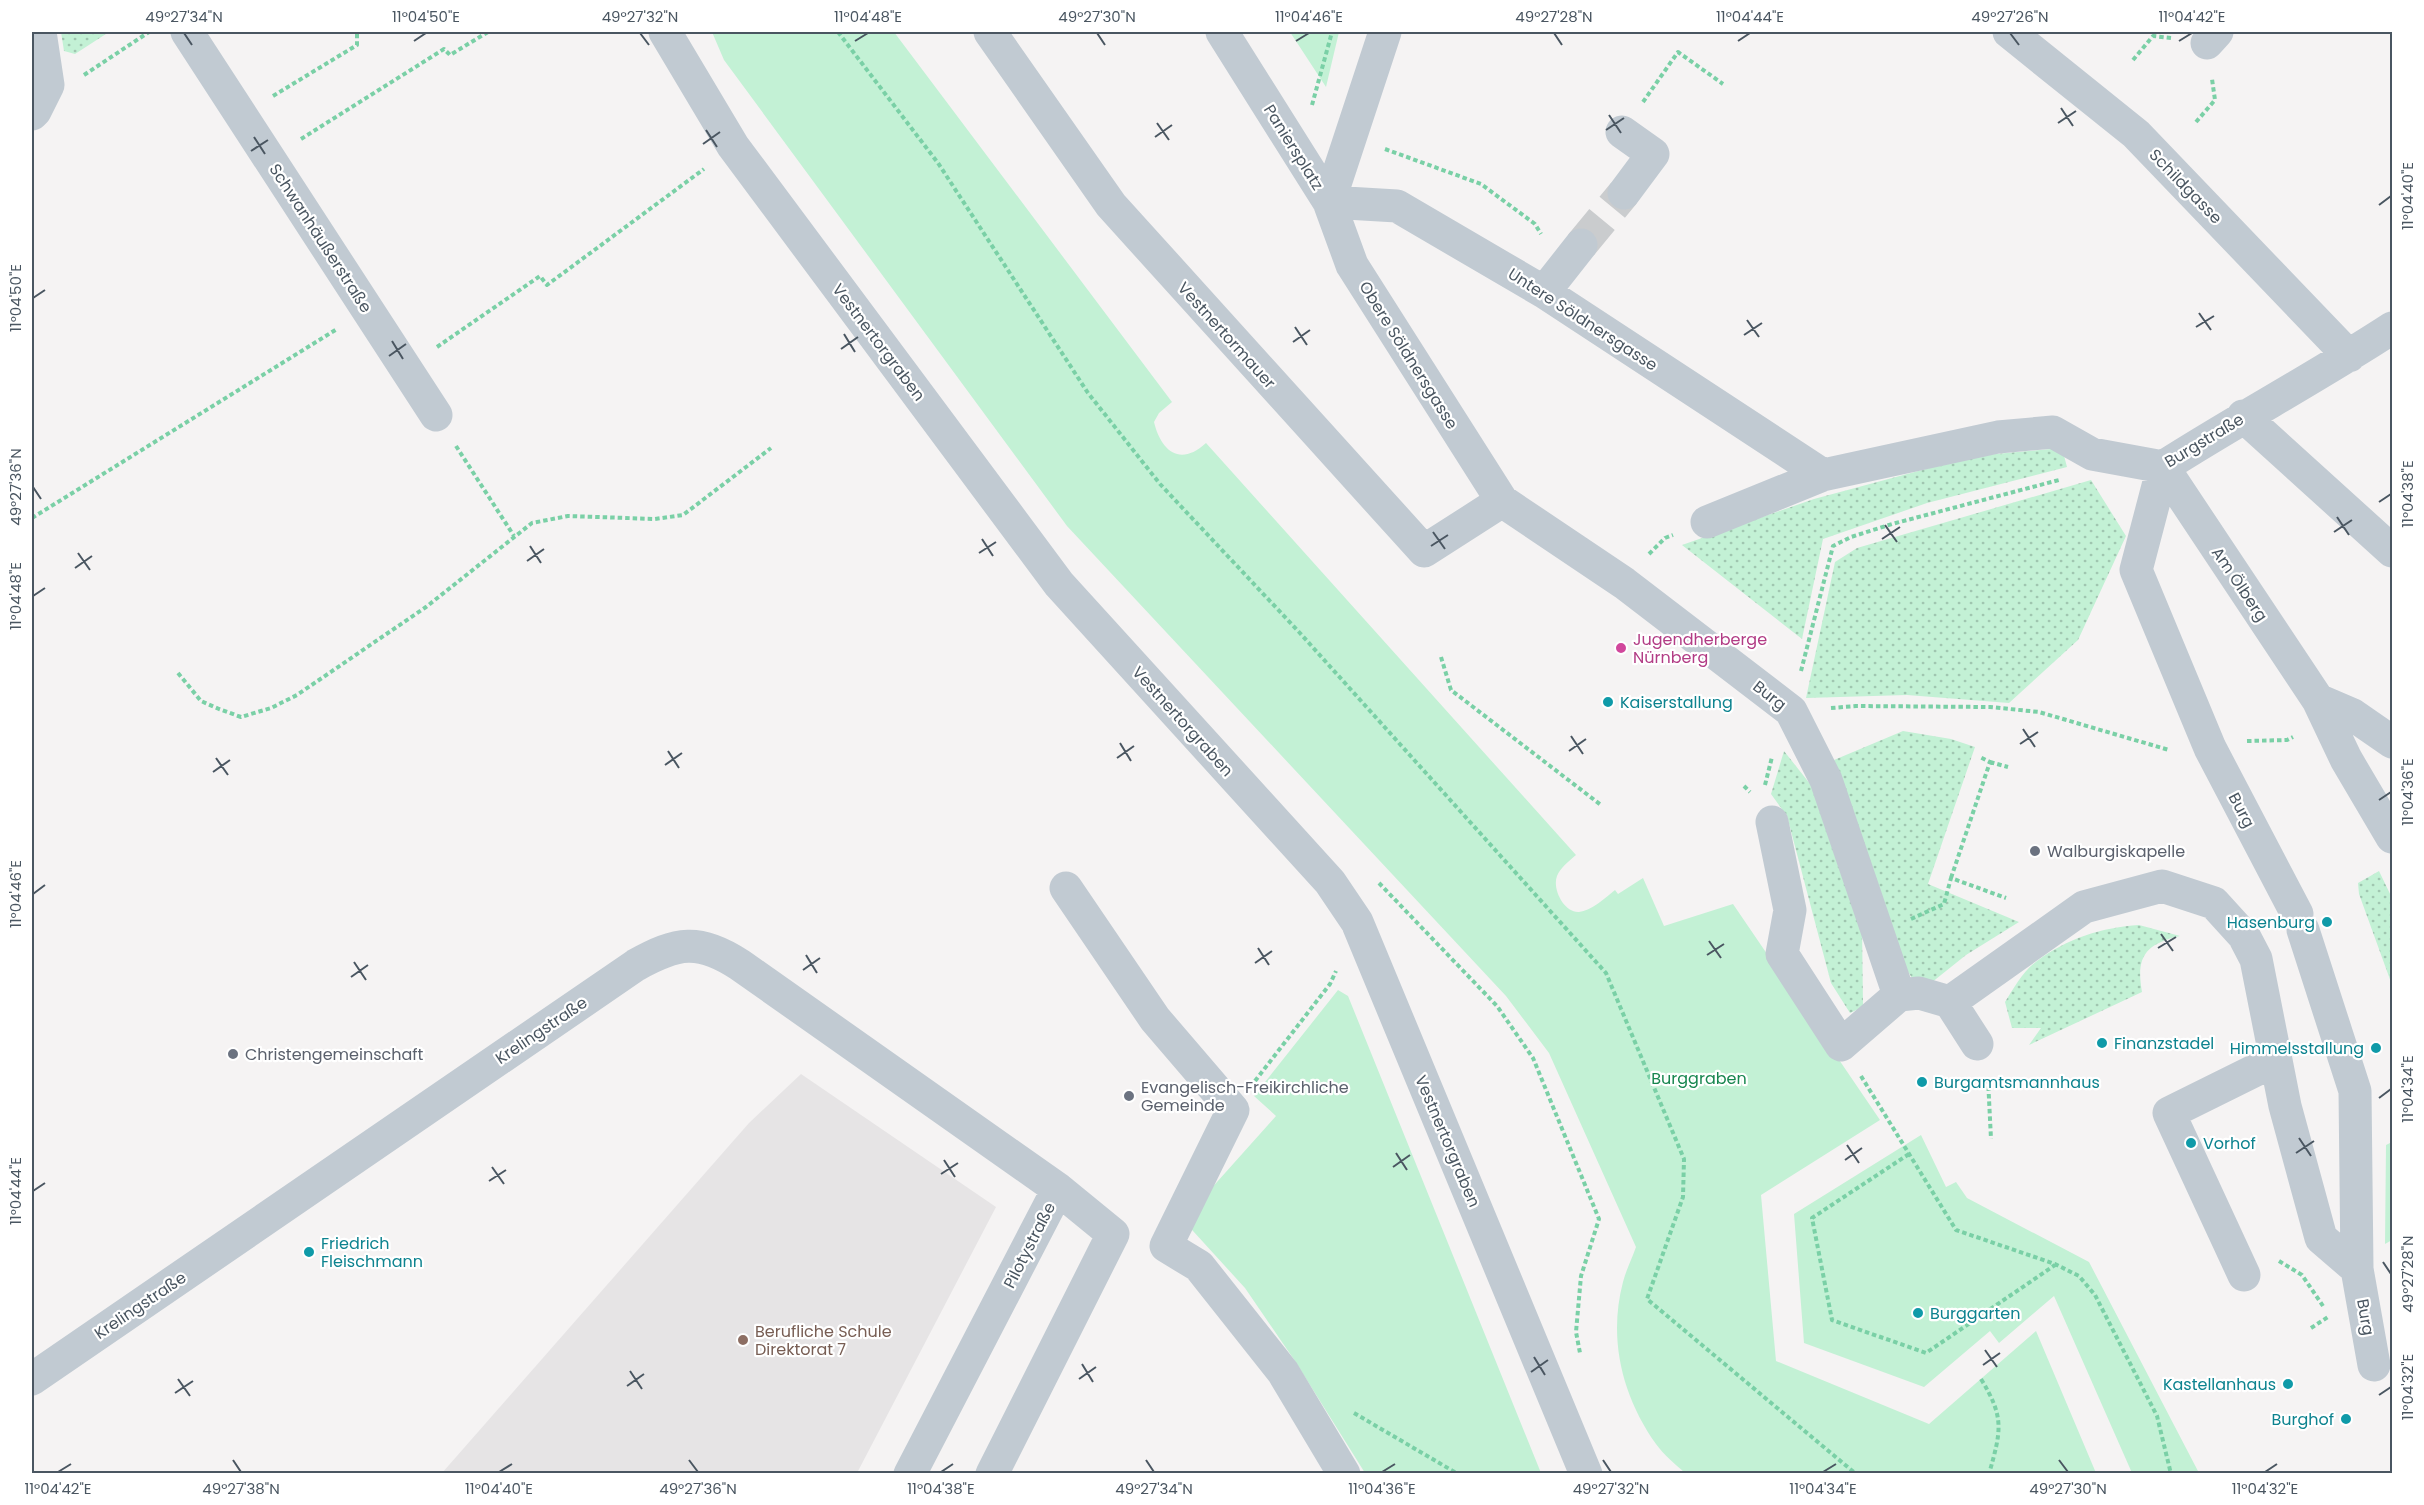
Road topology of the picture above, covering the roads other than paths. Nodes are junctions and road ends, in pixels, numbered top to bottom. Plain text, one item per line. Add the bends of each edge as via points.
1 (40, 32) edge
2 (187, 32) edge
3 (665, 32) edge
4 (990, 32) edge
5 (1222, 32) edge
6 (1385, 32) edge
7 (2009, 32) edge
8 (32, 114) edge
9 (1622, 132) road end
10 (1624, 193) tunnel mouth
11 (1329, 202) junction
12 (1581, 244) tunnel mouth
13 (1544, 292) junction
14 (2392, 328) edge
15 (2349, 356) junction
16 (436, 415) road end
17 (2243, 417) junction
18 (2163, 467) junction
19 (1823, 475) junction
20 (1502, 501) junction
21 (1707, 522) road end
22 (2392, 551) edge
23 (2318, 700) junction
24 (2392, 742) edge
25 (1772, 822) dead end
26 (2392, 837) edge
27 (1066, 888) dead end
28 (1899, 995) junction
29 (1950, 1002) junction
30 (1982, 1058) road end
31 (2276, 1060) junction
32 (1058, 1189) junction
33 (2357, 1269) junction
34 (2244, 1275) dead end
35 (2374, 1365) dead end
36 (32, 1379) edge
37 (910, 1473) edge
38 (992, 1473) edge
39 (1344, 1473) edge
40 (1586, 1473) edge

1 - 8 street via 48,85
2 - 16 street, Schwanhäußerstraße
3 - 40 street, Vestnertorgraben via 733,146 1059,584 1330,882 1357,922
4 - 20 street, Vestnertormauer via 1111,205 1424,551
5 - 11 street, Paniersplatz
6 - 11 street, Paniersplatz
7 - 15 street, Schildgasse via 2136,134
9 - 10 street via 1653,154
11 - 13 street, Untere Söldnersgasse via 1397,206
11 - 20 street, Obere Söldnersgasse via 1352,265
12 - 13 street
13 - 19 street, Untere Söldnersgasse
14 - 15 street, Burgstraße
15 - 17 street, Burgstraße
17 - 18 street, Burgstraße
17 - 22 street
18 - 19 street, Burgstraße via 2092,454 2054,432 1998,437
18 - 23 street, Am Ölberg
18 - 33 street, Burg via 2136,570 2210,748 2300,922 2355,1091
19 - 21 street, Burgstraße
20 - 28 street, Burg via 1624,583 1791,711 1826,780
23 - 24 street via 2353,716
23 - 26 street, Am Ölberg via 2346,759
25 - 28 street via 1790,910 1782,954 1841,1045
27 - 39 street via 1155,1019 1233,1110 1166,1246 1199,1266 1283,1372
28 - 29 street via 1919,993
29 - 30 street
29 - 31 street via 2084,907 2162,886 2214,903 2244,936 2256,959
31 - 33 street via 2321,1238
31 - 34 street via 2169,1113
32 - 36 street, Krelingstraße via 723,954 692,945 663,950
32 - 37 street, Pilotystraße
32 - 38 street, Pilotystraße via 1113,1234
33 - 35 street, Burg

